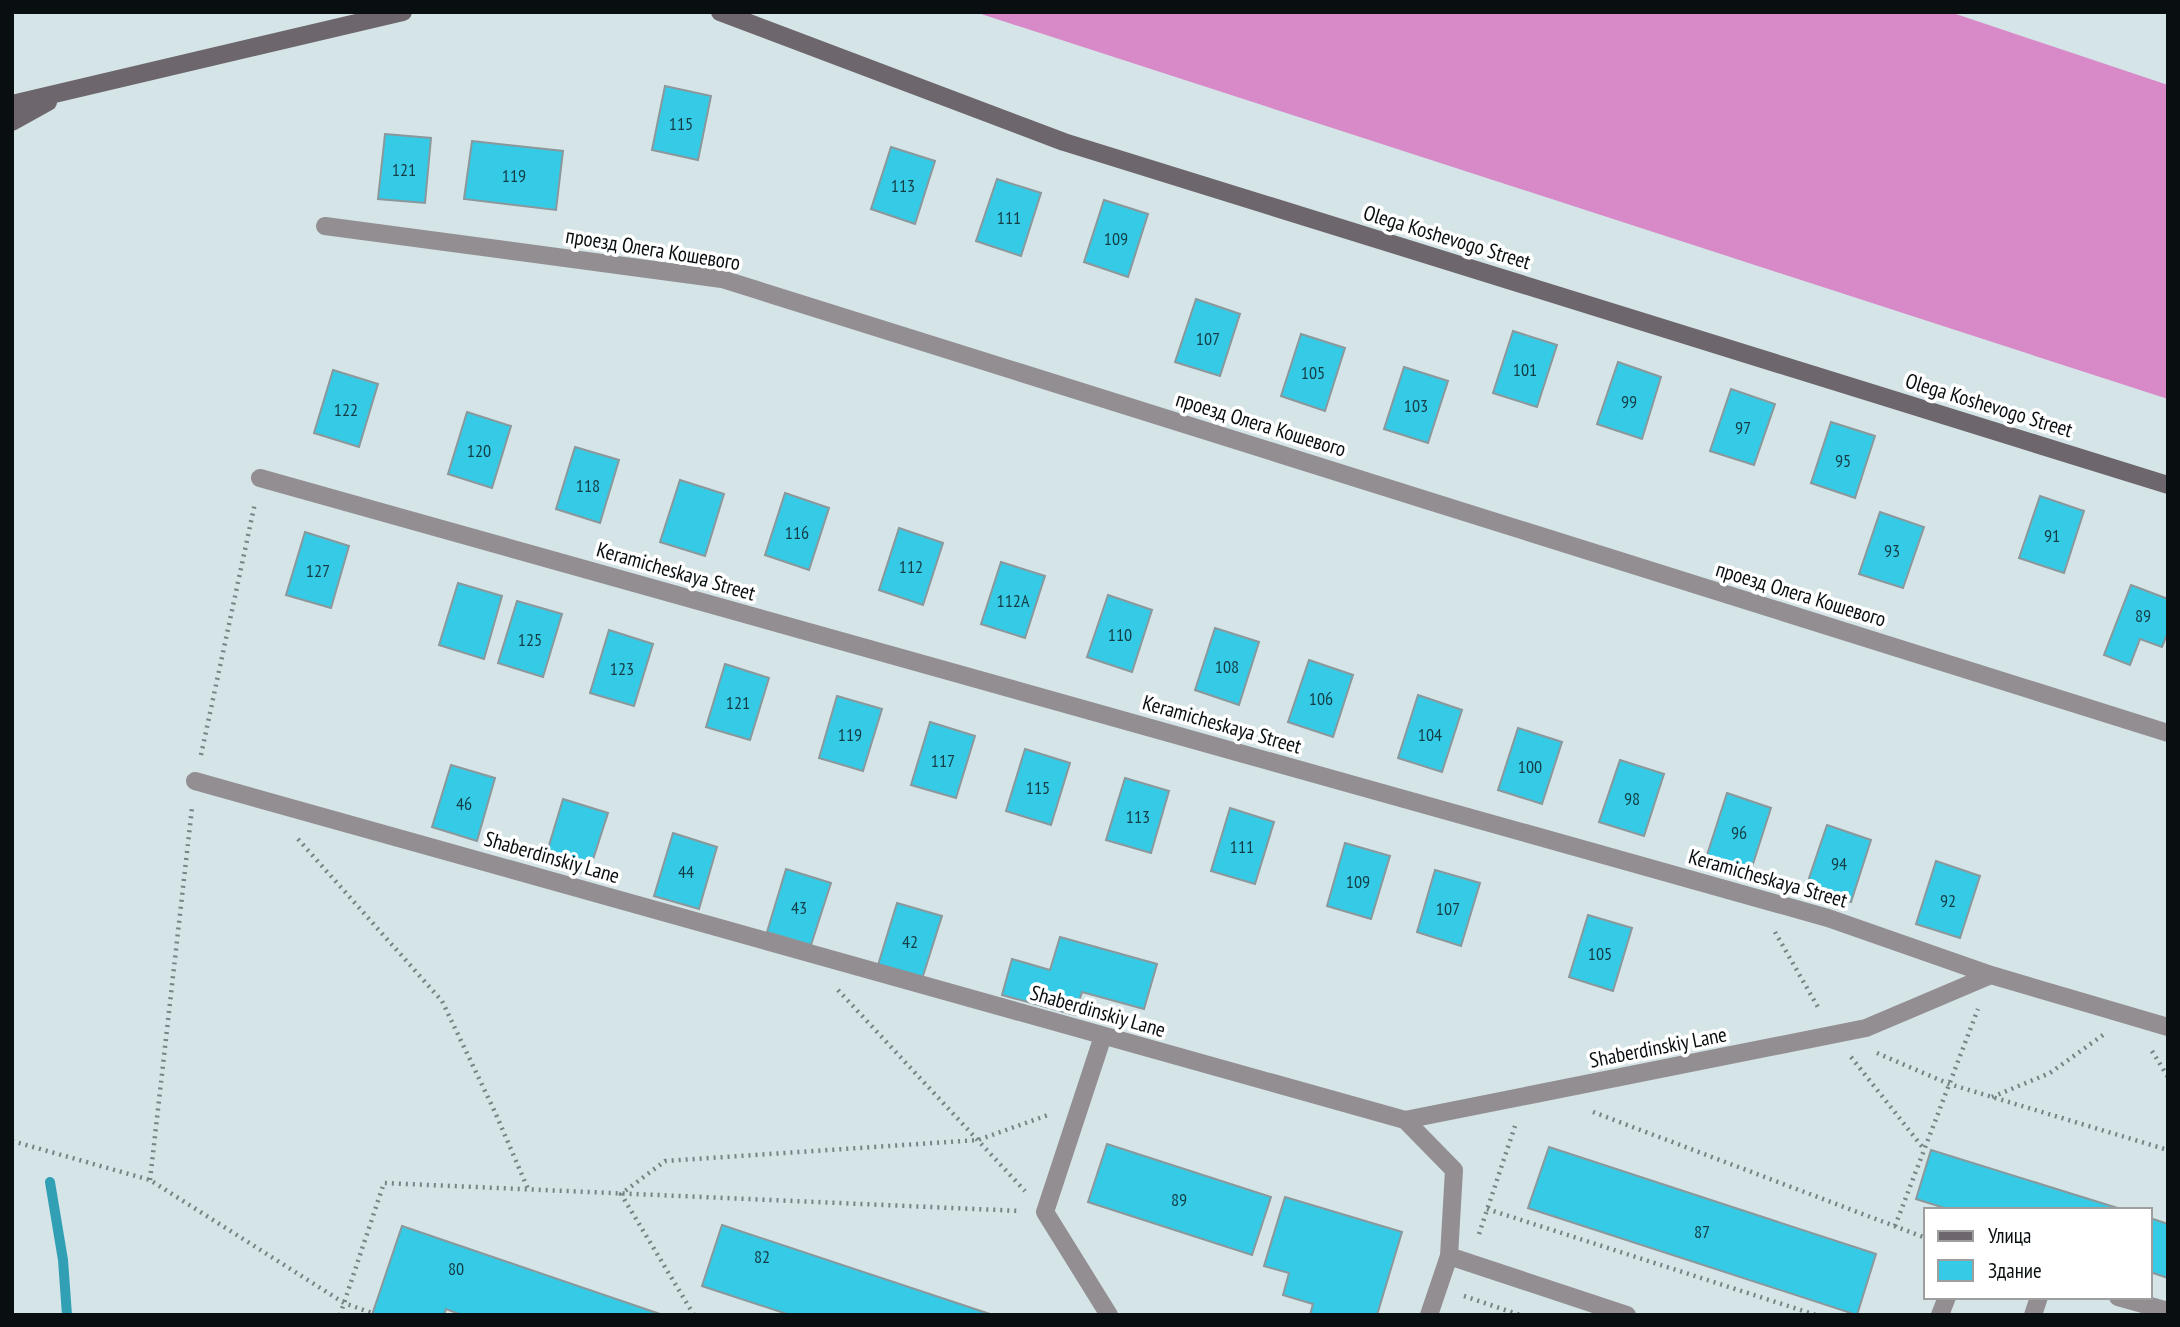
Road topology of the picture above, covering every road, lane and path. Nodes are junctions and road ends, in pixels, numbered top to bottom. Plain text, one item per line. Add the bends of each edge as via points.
1 (403, 12) edge
2 (720, 12) edge
3 (70, 91) junction
4 (12, 104) edge
5 (12, 121) edge
6 (325, 226) dead end
7 (260, 478) joint
8 (2168, 485) edge
9 (2168, 733) edge
10 (195, 780) junction
11 (262, 799) junction
12 (803, 951) junction
13 (1991, 975) junction
14 (2130, 1016) junction
15 (2168, 1027) edge
16 (1834, 1035) junction
17 (1103, 1036) junction
18 (1950, 1084) junction
19 (1534, 1094) junction
20 (1992, 1097) junction
21 (1081, 1103) junction
22 (1405, 1120) junction
23 (978, 1140) junction
24 (12, 1141) edge
25 (2168, 1150) edge
26 (149, 1180) junction
27 (528, 1189) junction
28 (621, 1194) junction
29 (1487, 1209) junction
30 (1045, 1212) junction
31 (1895, 1226) junction
32 (1924, 1237) edge
33 (1449, 1256) junction
34 (1470, 1263) junction
35 (2125, 1299) edge
36 (344, 1303) junction
37 (2168, 1311) edge
38 (372, 1313) dead end
39 (340, 1315) edge
40 (694, 1315) edge
41 (1109, 1315) edge
42 (1429, 1315) edge
43 (1520, 1315) edge
44 (1627, 1315) edge
45 (1815, 1315) edge

1 - 3 main road
2 - 8 main road, Olega Koshevogo Street via 1064,142
3 - 4 main road
3 - 5 main road
6 - 9 street, проезд Олега Кошевого via 722,279
7 - 10 path
7 - 13 street, Keramicheskaya Street via 1816,915
10 - 11 street, Shaberdinskiy Lane
10 - 26 path
11 - 12 street, Shaberdinskiy Lane
11 - 27 path via 442,1001
12 - 17 street, Shaberdinskiy Lane
12 - 23 path
13 - 14 street, Keramicheskaya Street
13 - 16 street, Shaberdinskiy Lane via 1866,1028
13 - 18 path
14 - 15 street, Keramicheskaya Street
14 - 20 path via 2049,1073
16 - 18 path
16 - 19 street, Shaberdinskiy Lane
17 - 21 street
17 - 22 street, Shaberdinskiy Lane
18 - 20 path
18 - 31 path
19 - 22 street, Shaberdinskiy Lane
19 - 29 path
19 - 31 path
20 - 25 path
21 - 23 path
21 - 30 street
22 - 33 street via 1454,1170
23 - 28 path via 665,1161
23 - 30 path
24 - 26 path
26 - 36 path
27 - 28 path
27 - 36 path via 384,1183
28 - 30 path
28 - 40 path
29 - 34 path
29 - 45 path
30 - 41 street
31 - 32 path
33 - 34 street
33 - 42 street
34 - 43 path via 1460,1295
34 - 44 street
35 - 37 street
36 - 38 path
36 - 39 path

